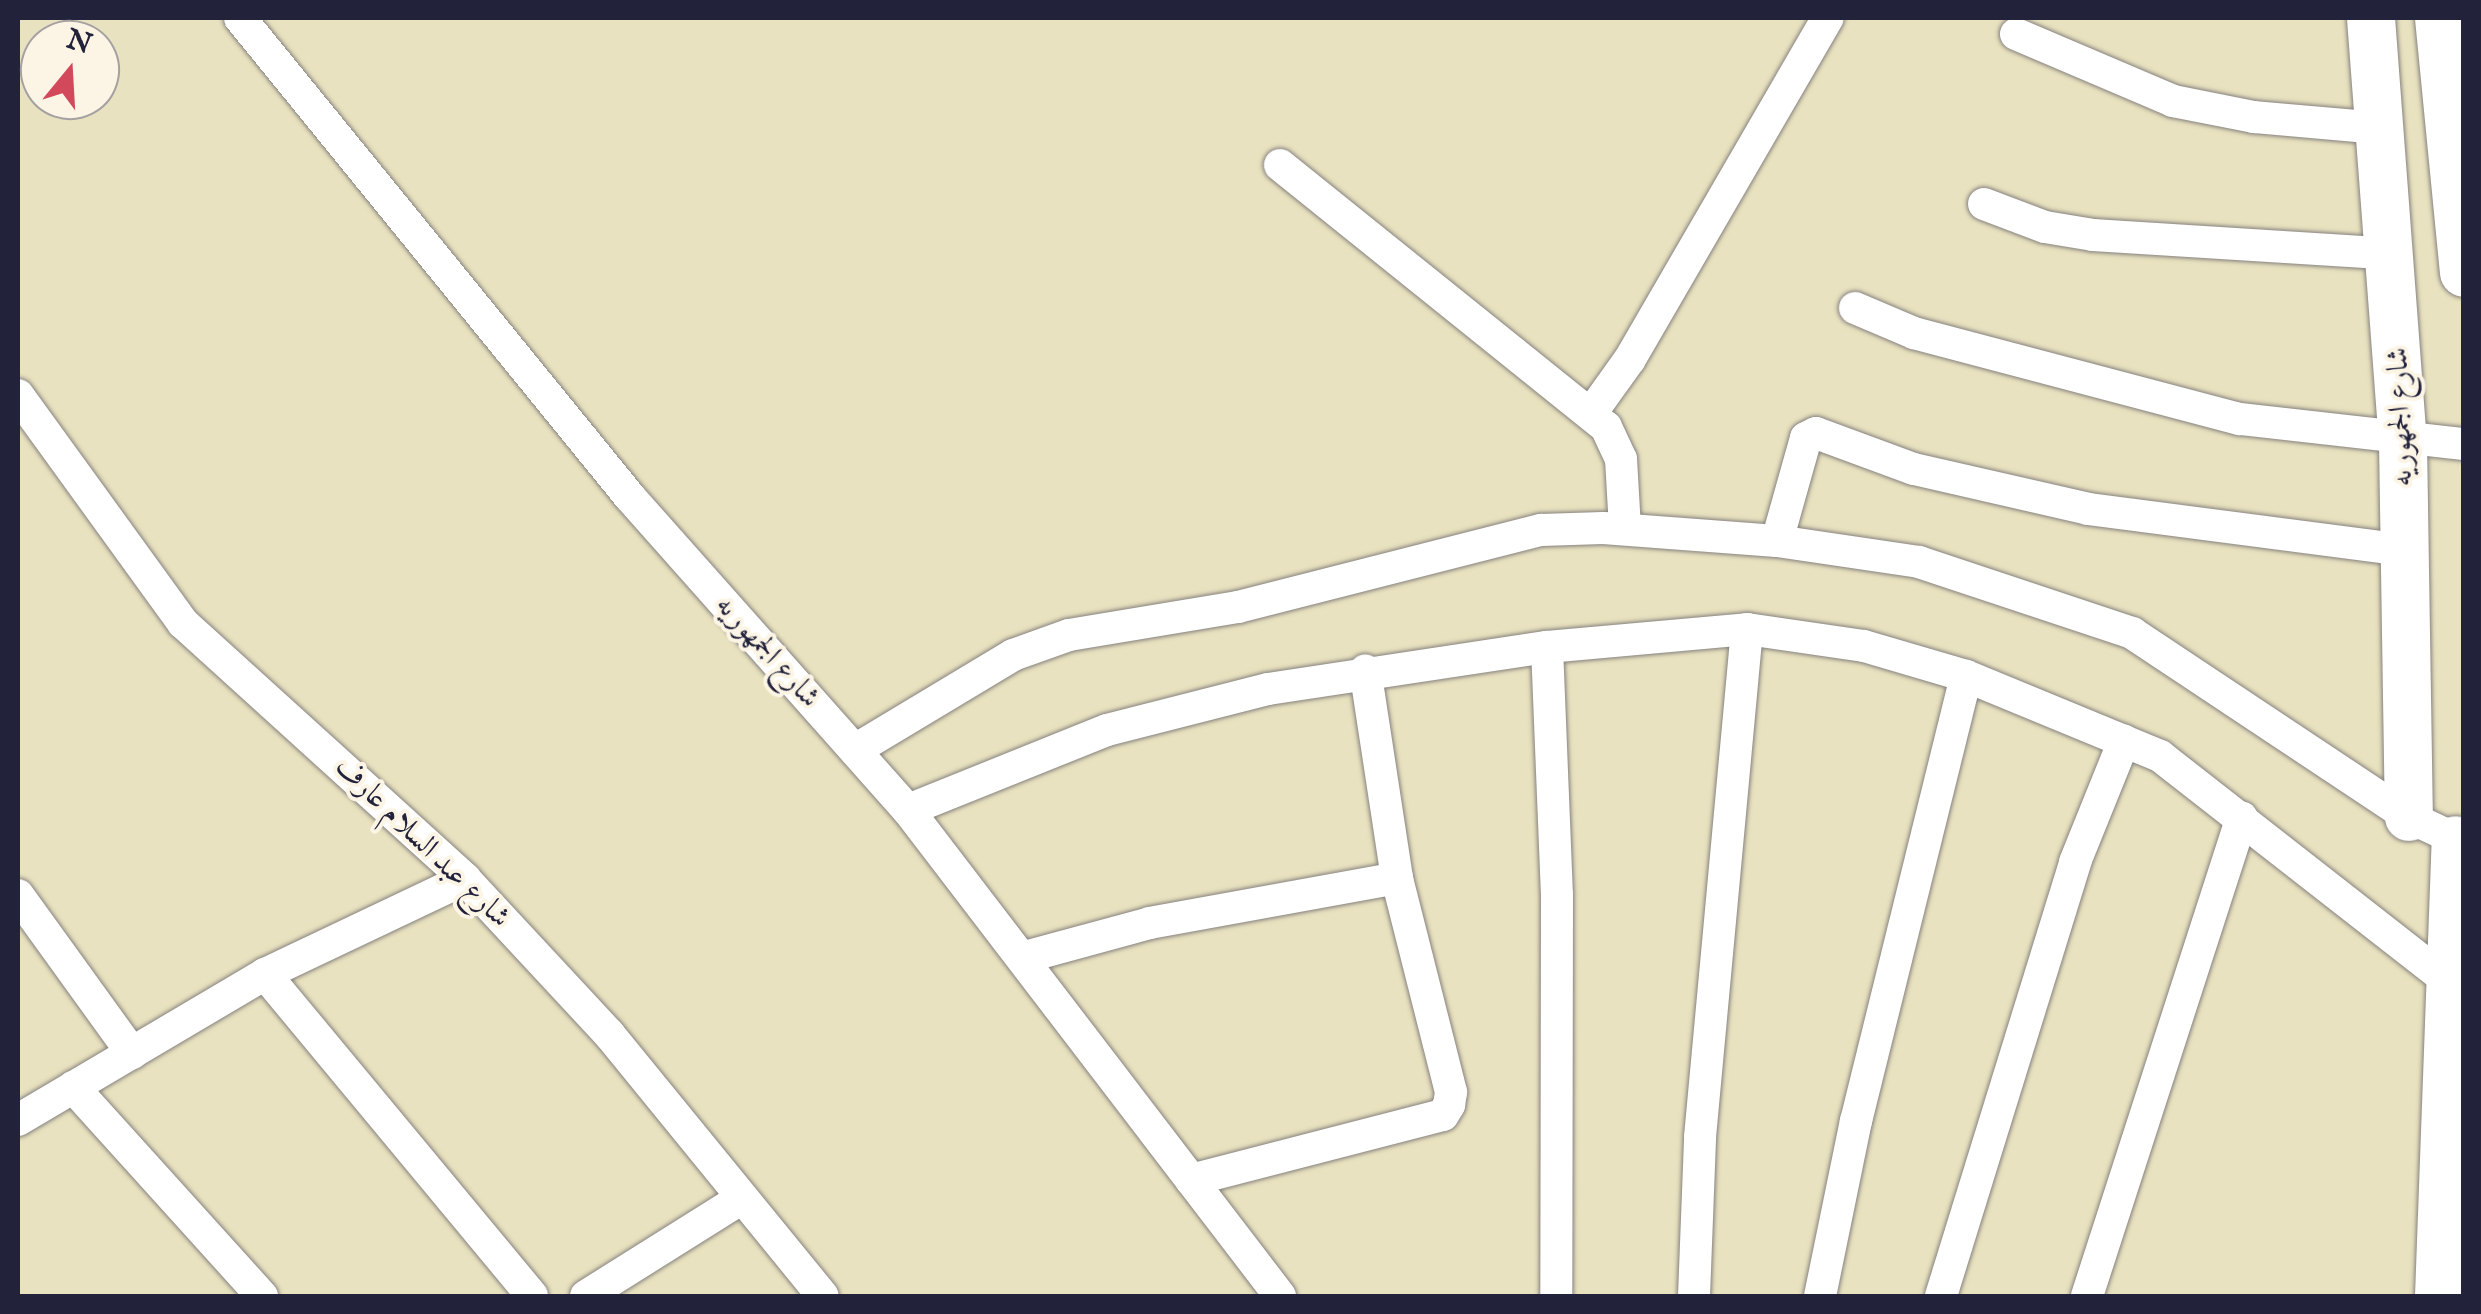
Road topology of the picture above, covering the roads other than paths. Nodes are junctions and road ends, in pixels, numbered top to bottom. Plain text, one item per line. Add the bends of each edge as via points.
1 (240, 18) edge
2 (1828, 18) edge
3 (2371, 18) edge
4 (2439, 18) edge
5 (2016, 34) dead end
6 (2381, 128) junction
7 (2457, 134) edge
8 (1280, 165) dead end
9 (1984, 204) dead end
10 (2462, 251) edge
11 (2394, 254) junction
12 (1855, 308) dead end
13 (18, 396) edge
14 (1592, 412) junction
15 (2404, 442) junction
16 (2464, 444) edge
17 (1625, 529) junction
18 (1777, 540) junction
19 (2404, 550) junction
20 (1747, 629) junction
21 (1546, 647) junction
22 (1365, 670) junction
23 (1966, 676) junction
24 (2124, 741) junction
25 (855, 750) junction
26 (908, 810) junction
27 (2242, 817) junction
28 (2409, 817) junction
29 (2460, 842) edge
30 (465, 878) junction
31 (1397, 878) junction
32 (18, 895) edge
33 (1025, 957) junction
34 (265, 974) junction
35 (2454, 986) junction
36 (132, 1053) junction
37 (73, 1087) junction
38 (18, 1120) edge
39 (1192, 1180) junction
40 (739, 1200) junction
41 (262, 1296) edge
42 (532, 1296) edge
43 (586, 1296) edge
44 (824, 1296) edge
45 (1280, 1296) edge
46 (1556, 1296) edge
47 (1694, 1296) edge
48 (1820, 1296) edge
49 (1942, 1296) edge
50 (2087, 1296) edge
51 (2439, 1296) edge

1 - 25 street, شارع الجمهوريه via 553,407
2 - 14 street via 1630,359
3 - 6 street, شارع الجمهوريه
4 - 7 street
5 - 6 street via 2173,101 2254,117
6 - 11 street, شارع الجمهوريه
7 - 10 street
8 - 14 street
9 - 11 street via 2045,227 2093,235
11 - 15 street, شارع الجمهوريه
12 - 15 street via 1914,334 2240,420
13 - 30 street, شارع عبد السلام عارف via 183,623
14 - 17 street via 1622,459
15 - 16 street
15 - 19 street, شارع الجمهوريه
17 - 18 street
17 - 25 street via 1541,530 1238,607 1070,635 1013,655
18 - 19 street via 1806,438 1816,433 1914,469 2088,510
18 - 28 street via 1919,562 2132,633
19 - 28 street, شارع الجمهوريه
20 - 21 street
20 - 23 street via 1864,646
20 - 47 street via 1700,1138
21 - 22 street
21 - 46 street via 1558,894
22 - 26 street via 1108,730
22 - 31 street
23 - 24 street
23 - 48 street via 1856,1121
24 - 27 street via 2160,756
24 - 49 street via 2075,862
25 - 26 street, شارع الجمهوريه
26 - 33 street, شارع الجمهوريه
27 - 35 street
27 - 50 street
28 - 29 street
29 - 35 street
30 - 34 street
30 - 40 street, شارع عبد السلام عارف via 609,1034
31 - 33 street via 1150,923
31 - 39 street via 1451,1092 1443,1115
32 - 36 street
33 - 39 street, شارع الجمهوريه
34 - 36 street
34 - 42 street
35 - 51 street
36 - 37 street
37 - 38 street
37 - 41 street
39 - 45 street, شارع الجمهوريه
40 - 43 street
40 - 44 street, شارع عبد السلام عارف

